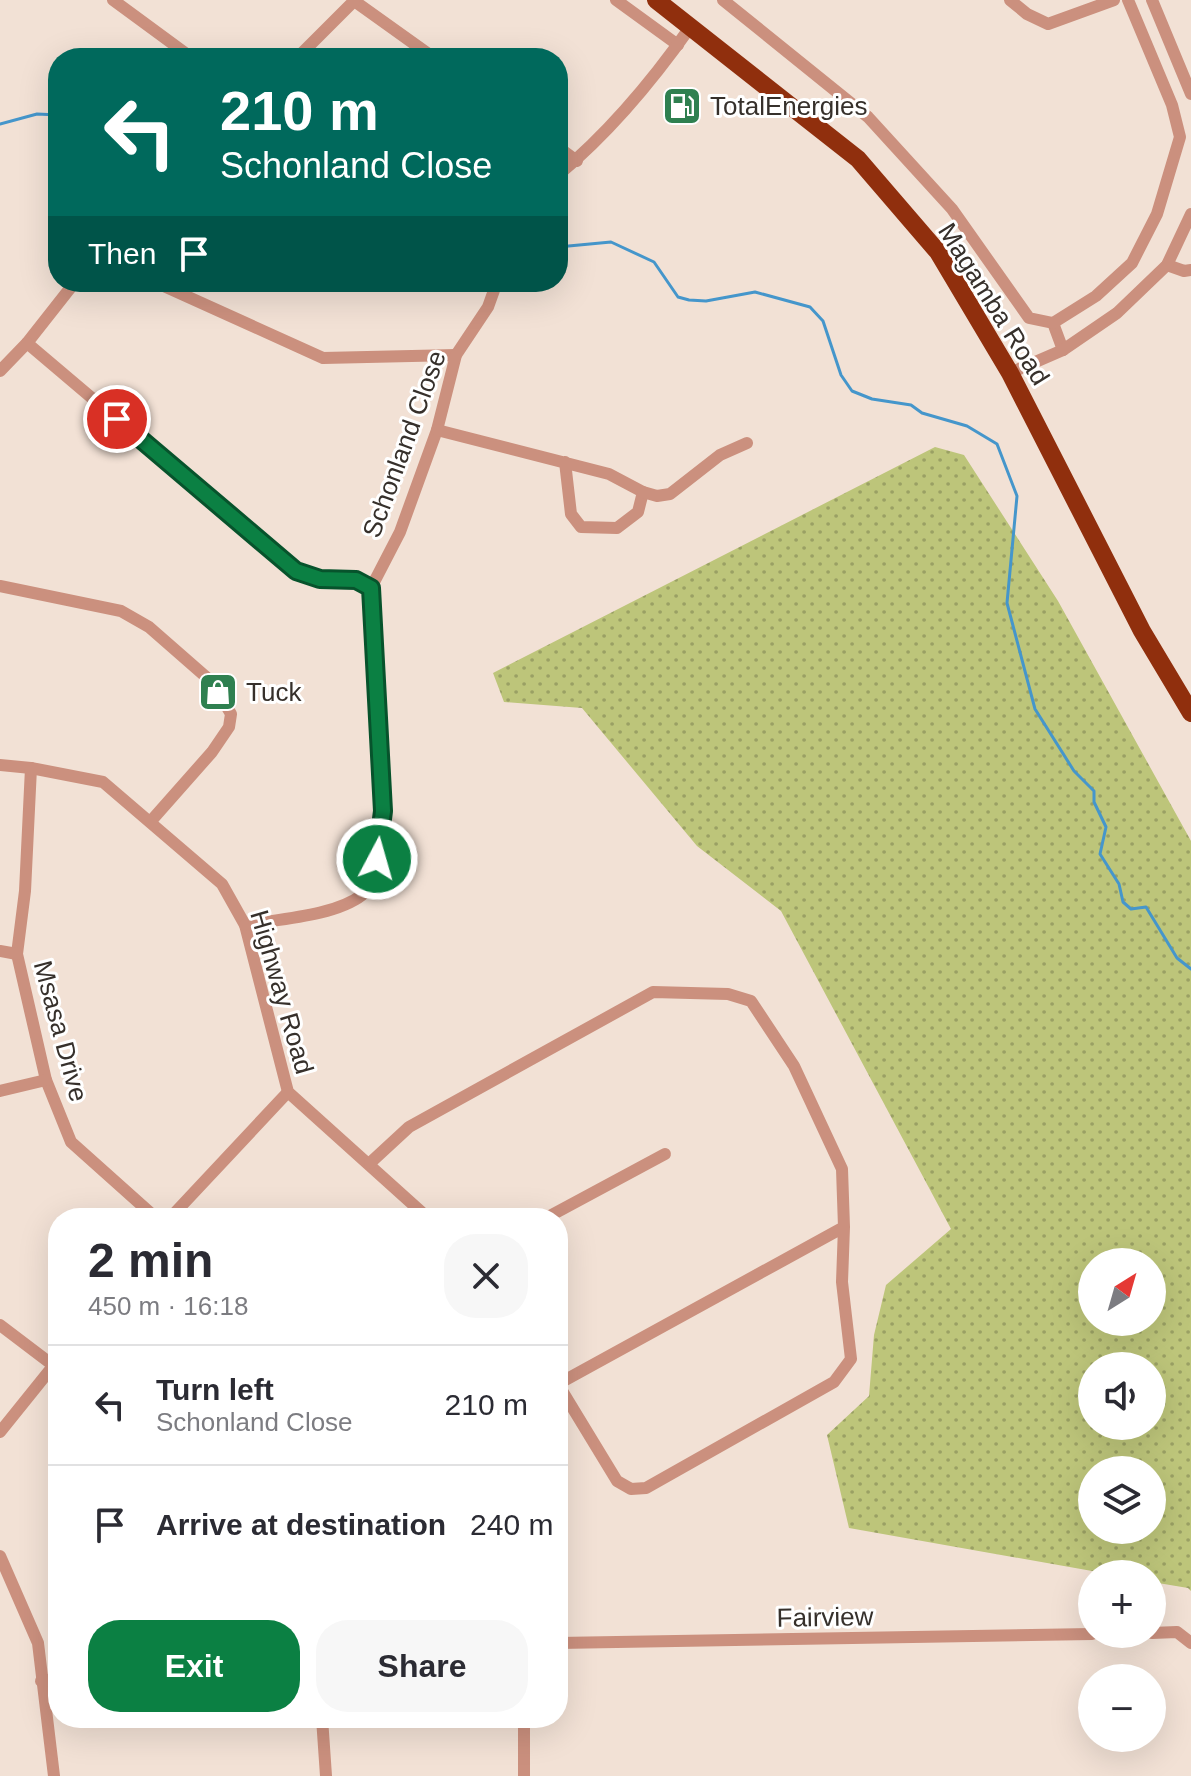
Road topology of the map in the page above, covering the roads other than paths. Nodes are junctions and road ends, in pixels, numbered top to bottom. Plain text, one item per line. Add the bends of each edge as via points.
1 (113, 0) edge
2 (354, 0) edge
3 (616, 0) edge
4 (656, 0) edge
5 (723, 0) edge
6 (1010, 0) edge
7 (1114, 0) edge
8 (1128, 0) edge
9 (1152, 0) edge
10 (691, 26) junction
11 (678, 45) junction
12 (178, 48) edge
13 (307, 48) edge
14 (420, 48) edge
15 (1191, 94) edge
16 (568, 154) edge
17 (577, 161) junction
18 (568, 168) edge
19 (1191, 214) edge
20 (1167, 265) junction
21 (1191, 270) edge
22 (67, 292) edge
23 (177, 292) edge
24 (493, 292) edge
25 (1053, 323) junction
26 (27, 343) junction
27 (1063, 350) junction
28 (456, 355) junction
29 (0, 371) edge
30 (1010, 373) junction
31 (437, 430) junction
32 (747, 443) dead end
33 (565, 462) junction
34 (643, 492) junction
35 (0, 586) edge
36 (371, 588) junction
37 (1191, 713) edge
38 (0, 765) edge
39 (31, 768) junction
40 (151, 821) junction
41 (245, 925) junction
42 (0, 951) edge
43 (17, 954) junction
44 (46, 1080) junction
45 (0, 1091) edge
46 (288, 1092) junction
47 (665, 1154) dead end
48 (370, 1163) junction
49 (145, 1208) edge
50 (179, 1208) edge
51 (417, 1208) edge
52 (565, 1208) edge
53 (844, 1227) junction
54 (0, 1325) edge
55 (48, 1358) edge
56 (48, 1375) edge
57 (568, 1379) edge
58 (568, 1400) edge
59 (0, 1432) edge
60 (0, 1556) edge
61 (1166, 1632) edge
62 (1078, 1634) edge
63 (568, 1643) edge
64 (1191, 1643) edge
65 (48, 1680) edge
66 (41, 1681) junction
67 (323, 1728) edge
68 (524, 1728) edge
69 (54, 1776) edge
70 (326, 1776) edge
71 (524, 1776) edge

1 - 12 street
2 - 13 street
2 - 14 street
3 - 11 street
4 - 10 highway, Magamba Road
5 - 25 street via 868,117 952,209 1029,318
6 - 7 street via 1048,24
8 - 25 street via 1180,137 1157,214 1132,263 1096,296
9 - 15 street
10 - 11 street
10 - 30 highway, Magamba Road via 858,159 938,252
11 - 17 street
16 - 17 street
17 - 18 street
19 - 20 street
20 - 21 street
20 - 27 street via 1117,313
22 - 26 street
23 - 28 street via 323,358
24 - 28 street, Schonland Close
25 - 27 street
26 - 29 street
26 - 36 street via 296,571 320,579 356,580
27 - 30 street
28 - 31 street, Schonland Close
30 - 37 highway, Magamba Road via 1142,631
31 - 33 street
31 - 36 street, Schonland Close via 400,532
32 - 34 street via 720,455 670,494
33 - 34 street via 609,474
33 - 34 street via 571,514 581,527 617,528 638,512
35 - 40 street via 121,611 149,627 213,683 231,714 229,727
36 - 41 street via 383,811 376,870 366,892 346,906
38 - 39 street, Highway Road
39 - 40 street, Highway Road via 103,782
39 - 43 street, Msasa Drive
40 - 41 street, Highway Road via 222,884
41 - 46 street, Highway Road
42 - 43 street
43 - 44 street, Msasa Drive
44 - 45 street
44 - 49 street, Msasa Drive via 71,1142
46 - 48 street, Highway Road
46 - 50 street
47 - 52 street
48 - 51 street, Highway Road
48 - 53 street via 409,1127 653,992 728,994 751,1001 794,1066 842,1169
53 - 57 street
53 - 58 street via 842,1282 851,1359 834,1382 646,1488 631,1489 617,1481
54 - 55 street
56 - 59 street
60 - 66 street via 38,1643
61 - 64 street via 1177,1632
62 - 63 street, Fairview
65 - 66 street
66 - 69 street
67 - 70 street
68 - 71 street

